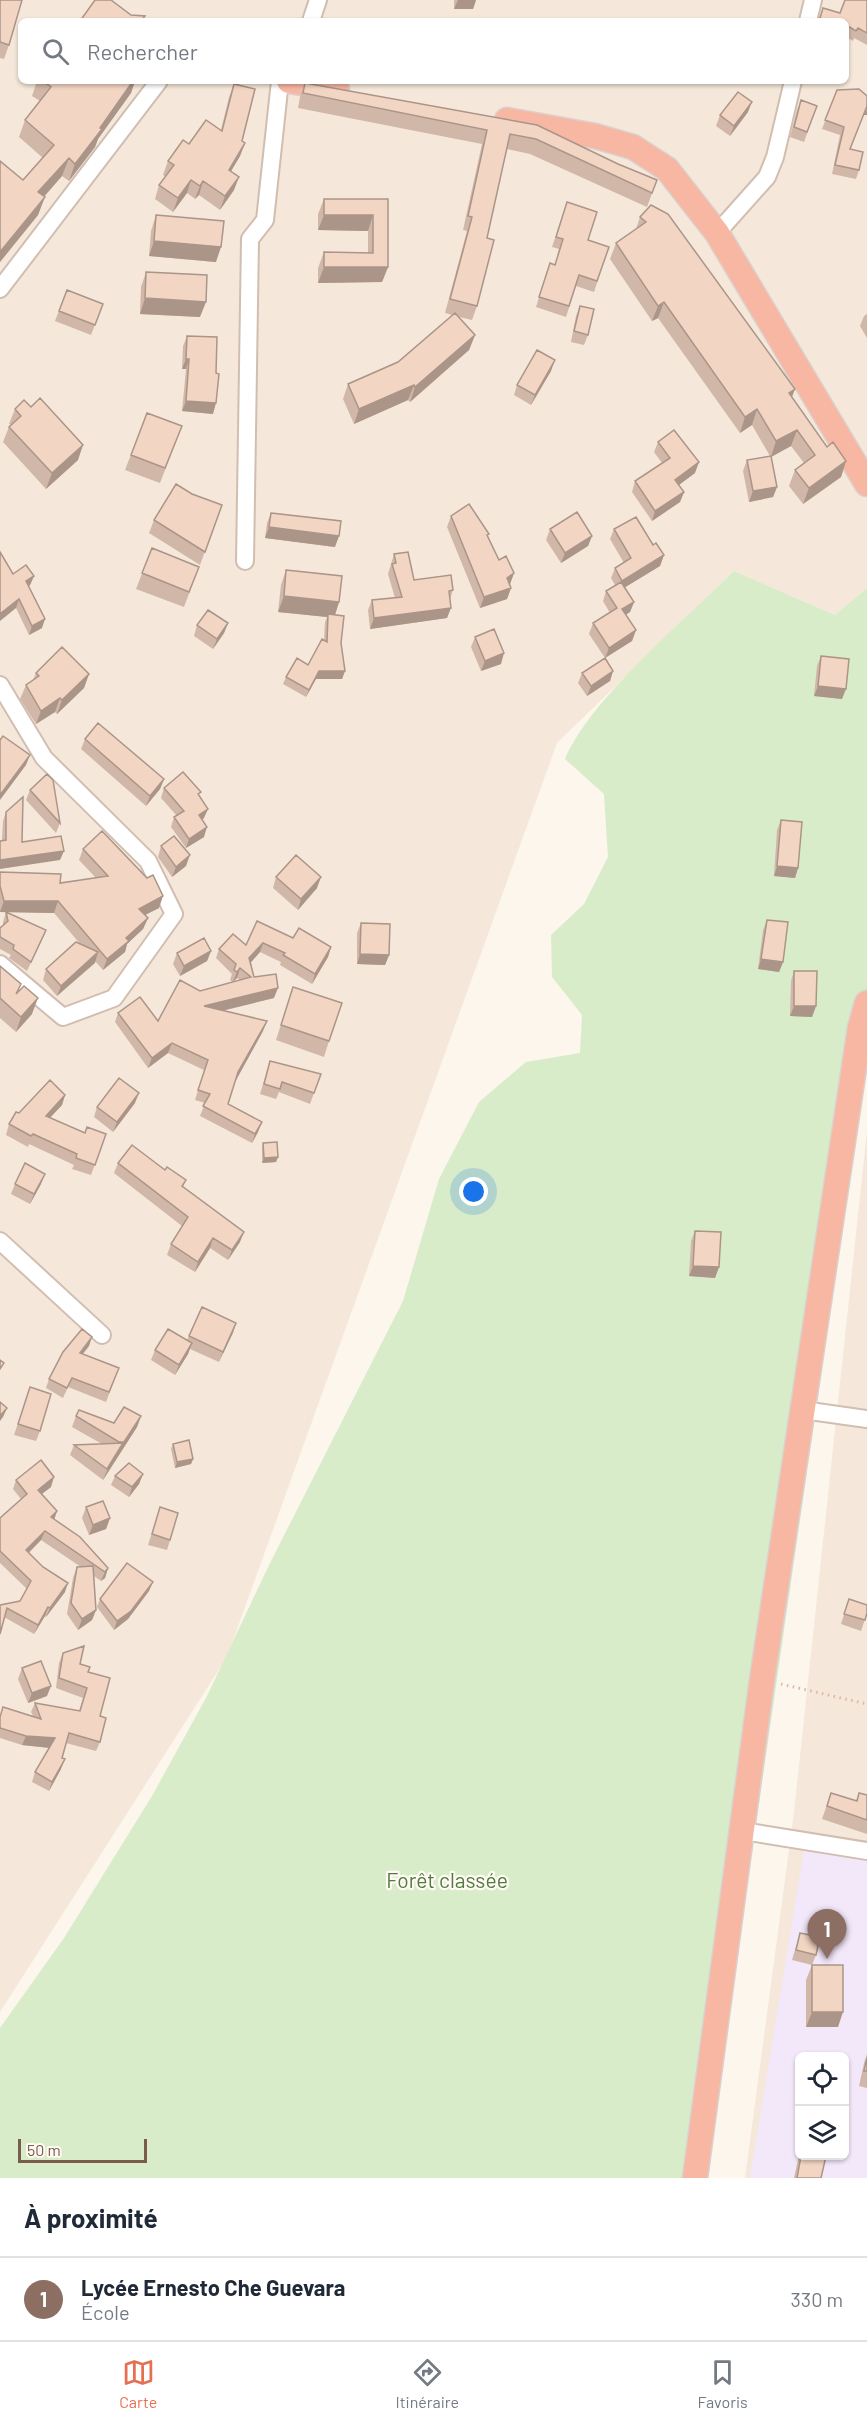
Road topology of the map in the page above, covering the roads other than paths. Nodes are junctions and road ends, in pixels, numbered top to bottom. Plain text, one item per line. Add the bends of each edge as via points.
1 (318, 0) edge
2 (813, 0) edge
3 (312, 18) edge
4 (809, 18) edge
5 (157, 84) edge
6 (280, 84) edge
7 (305, 84) edge
8 (792, 84) edge
9 (360, 94) edge
10 (489, 117) edge
11 (717, 233) junction
12 (0, 289) edge
13 (867, 484) edge
14 (245, 561) dead end
15 (0, 685) edge
16 (0, 964) edge
17 (867, 1003) edge
18 (0, 1241) edge
19 (102, 1335) dead end
20 (803, 1410) junction
21 (867, 1419) edge
22 (743, 1831) junction
23 (867, 1851) edge
24 (695, 2178) edge

1 - 3 street
2 - 4 street
5 - 12 street
6 - 14 street via 265,220 250,239
7 - 9 highway
8 - 11 street via 767,177
10 - 11 highway via 596,136 633,147 667,169
11 - 13 highway
15 - 16 street via 44,758 148,861 174,914 114,998 63,1017
17 - 20 highway via 860,1028
18 - 19 street
20 - 21 street
20 - 22 highway
22 - 23 street
22 - 24 highway

